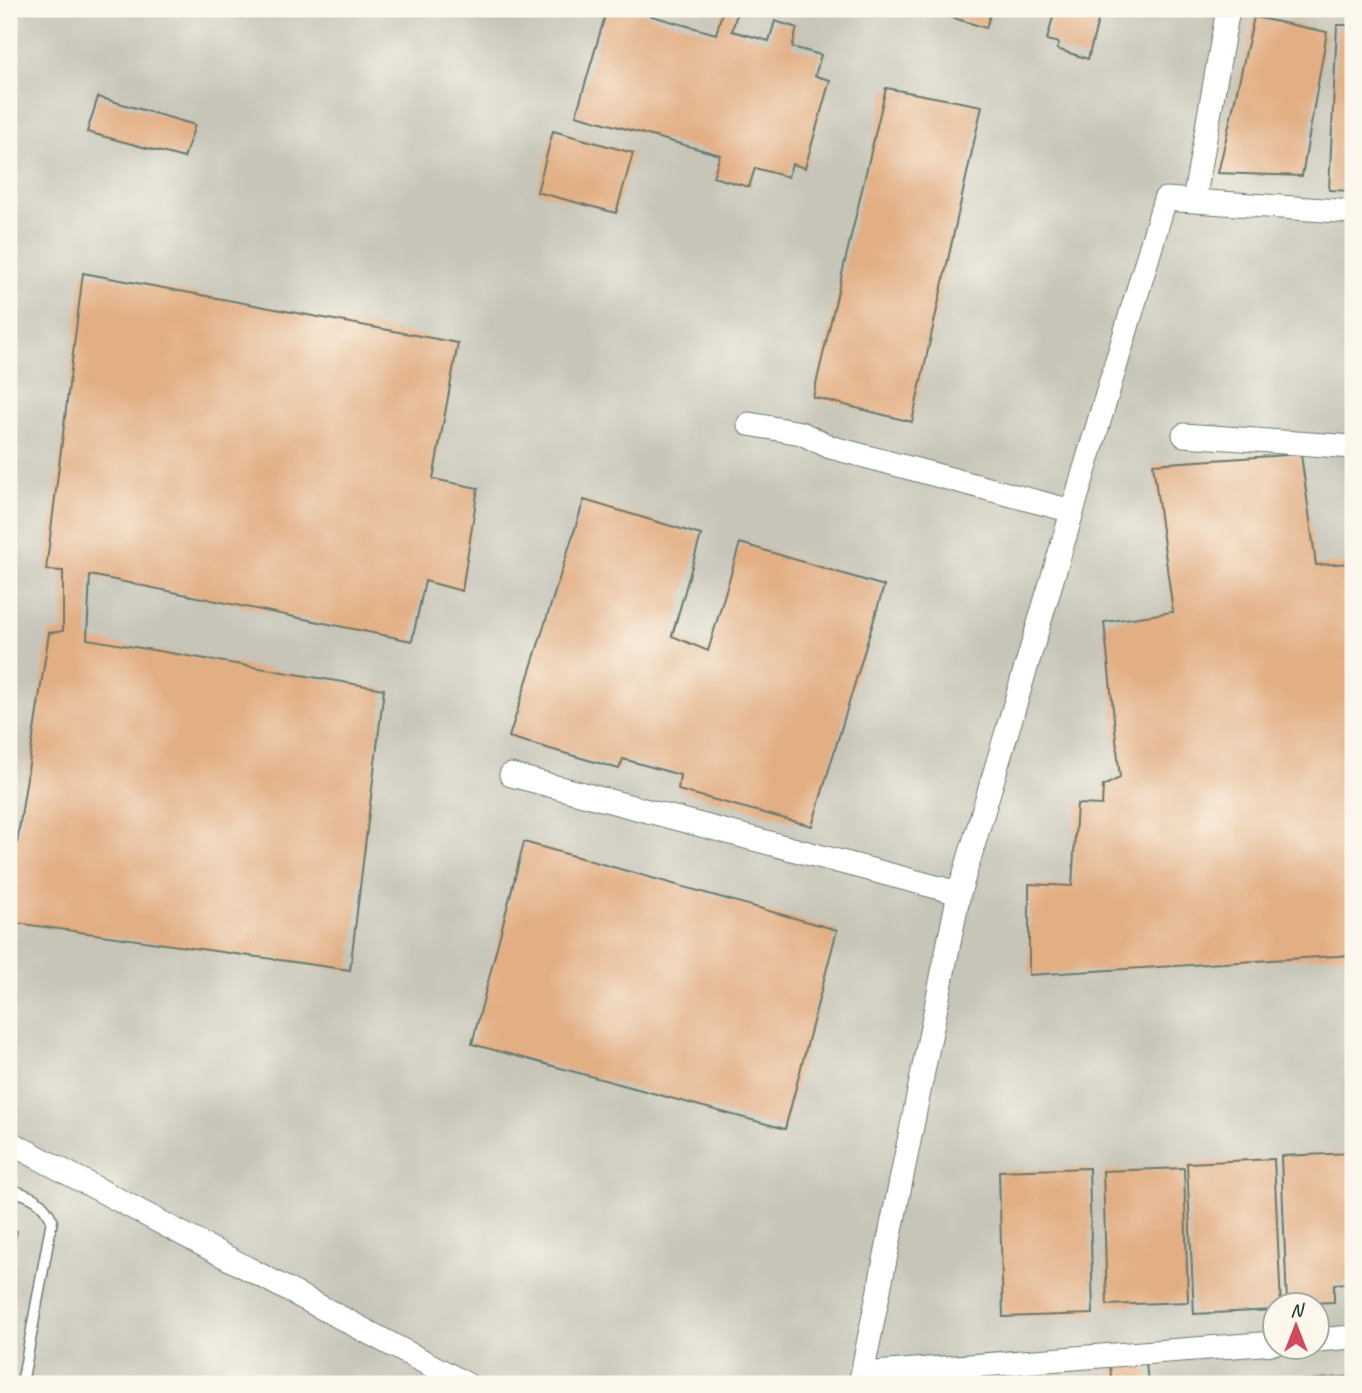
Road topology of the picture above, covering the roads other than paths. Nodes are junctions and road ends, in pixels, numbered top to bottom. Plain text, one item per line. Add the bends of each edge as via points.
1 (1228, 9) edge
2 (1194, 201) junction
3 (1353, 212) edge
4 (749, 424) dead end
5 (1184, 435) dead end
6 (1353, 447) edge
7 (1072, 511) junction
8 (511, 775) dead end
9 (959, 893) junction
10 (9, 1142) edge
11 (9, 1189) edge
12 (1353, 1337) edge
13 (1330, 1339) edge
14 (1260, 1344) edge
15 (861, 1379) edge
16 (22, 1384) edge
17 (466, 1384) edge

1 - 2 street
2 - 3 street
2 - 7 street via 1166,199
4 - 7 street via 801,433 830,447
5 - 6 street
7 - 9 street
8 - 9 street
9 - 15 street
10 - 17 street
11 - 16 lane via 45,1205 52,1220
12 - 13 street
14 - 15 street

